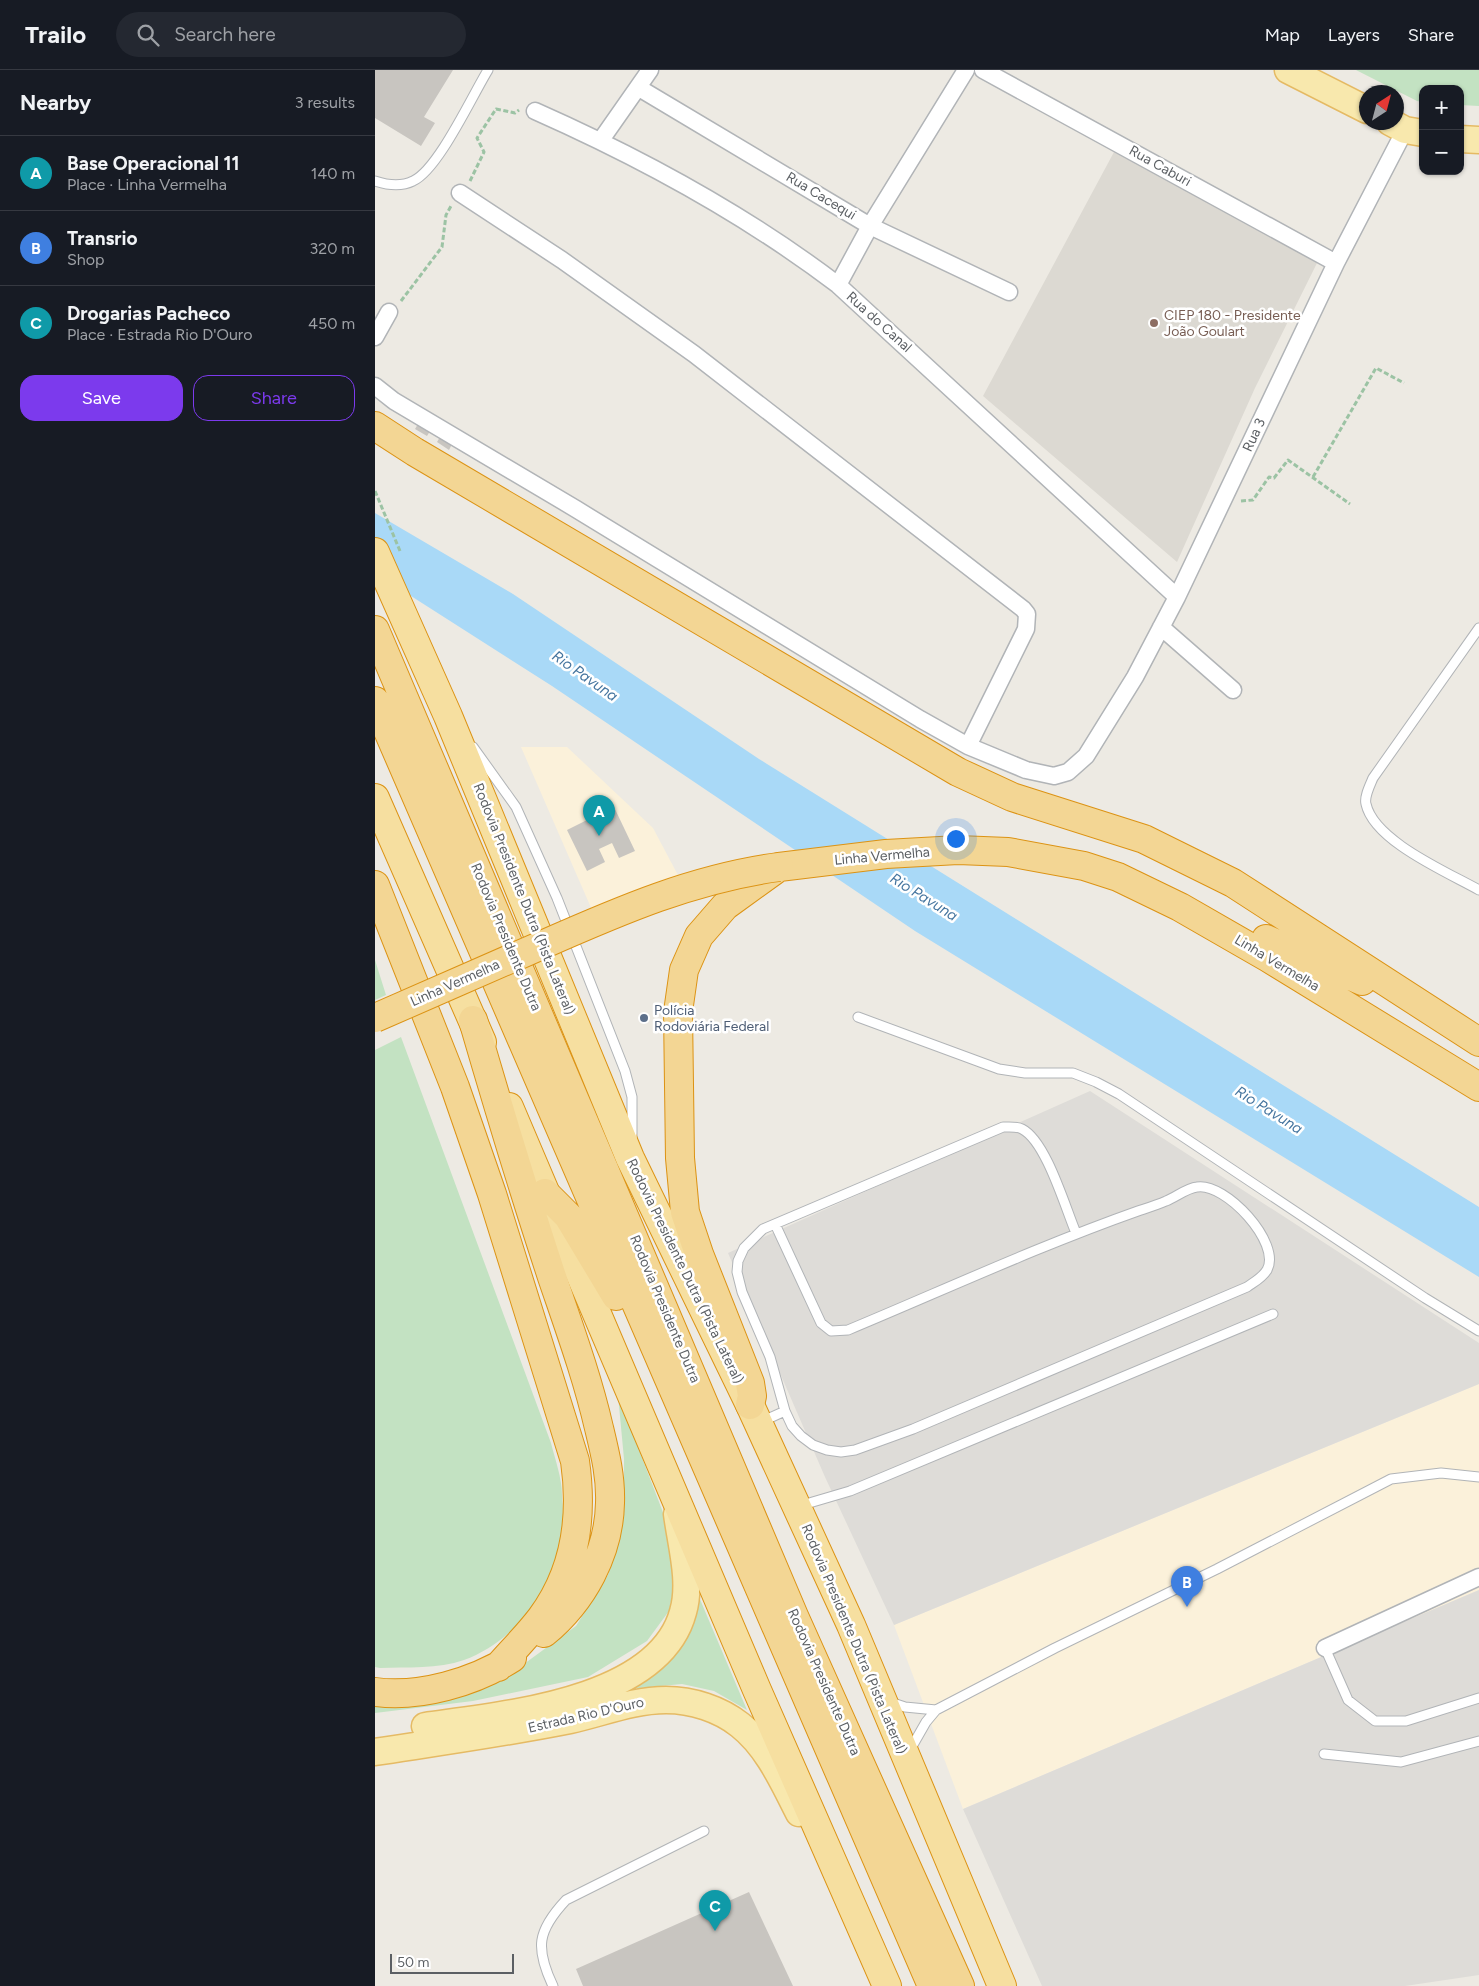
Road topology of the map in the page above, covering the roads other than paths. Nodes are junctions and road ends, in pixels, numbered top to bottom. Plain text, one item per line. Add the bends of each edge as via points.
1 (488, 70) edge
2 (649, 70) edge
3 (966, 70) edge
4 (983, 70) edge
5 (1288, 70) edge
6 (639, 88) junction
7 (1359, 106) edge
8 (535, 110) dead end
9 (1406, 129) edge
10 (1464, 139) edge
11 (601, 140) junction
12 (1479, 140) edge
13 (375, 181) edge
14 (460, 193) dead end
15 (871, 226) junction
16 (1336, 263) junction
17 (838, 285) junction
18 (1009, 292) dead end
19 (389, 312) dead end
20 (375, 337) edge
21 (375, 386) edge
22 (375, 426) edge
23 (375, 552) edge
24 (1177, 597) junction
25 (1161, 627) junction
26 (1479, 628) edge
27 (375, 630) edge
28 (1233, 690) dead end
29 (375, 701) edge
30 (968, 746) junction
31 (375, 798) edge
32 (779, 867) junction
33 (375, 885) edge
34 (1479, 890) edge
35 (1180, 907) junction
36 (1436, 1014) junction
37 (858, 1017) dead end
38 (375, 1018) edge
39 (473, 1020) junction
40 (1479, 1042) edge
41 (1479, 1087) edge
42 (545, 1193) junction
43 (775, 1224) junction
44 (1076, 1233) junction
45 (1273, 1314) dead end
46 (1479, 1331) edge
47 (785, 1411) junction
48 (755, 1414) junction
49 (1479, 1477) edge
50 (675, 1498) junction
51 (797, 1507) junction
52 (1479, 1577) edge
53 (774, 1621) junction
54 (1325, 1648) joint
55 (498, 1667) junction
56 (375, 1692) edge
57 (1479, 1698) edge
58 (882, 1700) junction
59 (936, 1710) junction
60 (375, 1734) edge
61 (1479, 1741) edge
62 (375, 1752) edge
63 (1324, 1754) dead end
64 (906, 1760) junction
65 (704, 1831) dead end
66 (847, 1896) junction
67 (553, 1986) edge
68 (887, 1986) edge
69 (932, 1986) edge
70 (960, 1986) edge
71 (1002, 1986) edge

1 - 13 lane via 424,174 411,182 388,185
2 - 6 street
3 - 15 street
4 - 16 street, Rua Caburi
5 - 7 main road
6 - 11 street
6 - 15 street, Rua Cacequi
8 - 11 street, Rua do Canal
9 - 16 street, Rua 3
10 - 12 main road
11 - 17 street, Rua do Canal via 777,240
14 - 30 street via 694,354 1023,608 1027,614 1026,629
15 - 17 street
15 - 18 street, Rua Cacequi
16 - 24 street, Rua 3
17 - 24 street, Rua do Canal
19 - 20 street
21 - 30 street, Rua 3 via 394,401 851,679
22 - 36 highway via 958,772 1012,797 1144,839 1233,883
23 - 48 highway, Rodovia Presidente Dutra (Pista Lateral) via 448,716 630,1158
24 - 25 street, Rua 3
25 - 28 street
25 - 30 street, Rua 3 via 1099,736 1077,766 1068,772 1055,776 1026,770
26 - 34 lane via 1373,778 1365,802 1372,819 1392,841
27 - 70 highway, Rodovia Presidente Dutra via 794,1616
29 - 53 highway, Rodovia Presidente Dutra
31 - 39 highway
32 - 35 highway, Linha Vermelha via 886,854 958,850 1008,852 1084,866 1142,888
32 - 38 highway, Linha Vermelha, bridge via 725,876 659,896
32 - 48 highway via 742,892 710,921 699,936 684,970 678,1012 680,1158 685,1212 750,1383
33 - 55 highway via 455,1087 493,1194 575,1461 578,1527 571,1559 559,1590 541,1618
35 - 36 highway via 1231,924
35 - 41 highway, Linha Vermelha via 1267,956
36 - 40 highway
37 - 46 lane via 999,1069 1025,1073 1073,1073 1096,1082
39 - 42 highway
39 - 55 highway via 511,1152 589,1386 608,1469 610,1503 607,1533 585,1588 551,1628
42 - 50 highway
42 - 53 highway via 568,1216 630,1320 731,1546
43 - 44 lane via 1011,1126 1030,1135 1043,1152
43 - 44 lane via 821,1323 831,1331 848,1330
43 - 47 lane via 763,1229 744,1248 737,1272 742,1292 770,1357
44 - 47 lane via 1165,1202 1197,1187 1208,1187 1228,1198 1251,1220 1266,1243 1269,1256 1267,1269 1247,1287 855,1450 841,1452 813,1445 792,1426
45 - 51 lane via 850,1491
47 - 48 lane
48 - 51 highway, Rodovia Presidente Dutra (Pista Lateral)
49 - 59 lane via 1441,1473 1391,1479
50 - 60 main road, Estrada Rio D'Ouro via 686,1599 674,1632 652,1662 607,1687 555,1703
50 - 66 highway
51 - 58 highway, Rodovia Presidente Dutra (Pista Lateral)
52 - 54 street
53 - 69 highway, Rodovia Presidente Dutra
54 - 57 lane via 1348,1700 1375,1721 1406,1721
55 - 56 highway via 433,1688
58 - 59 lane via 905,1707
58 - 64 highway, Rodovia Presidente Dutra (Pista Lateral)
59 - 64 lane via 915,1739
61 - 63 lane via 1401,1762
62 - 66 main road, Estrada Rio D'Ouro via 511,1732 643,1701 669,1700 702,1706 740,1724 760,1746
64 - 71 highway, Rodovia Presidente Dutra (Pista Lateral)
65 - 67 lane via 565,1900 545,1928 541,1944 542,1962
66 - 68 highway

